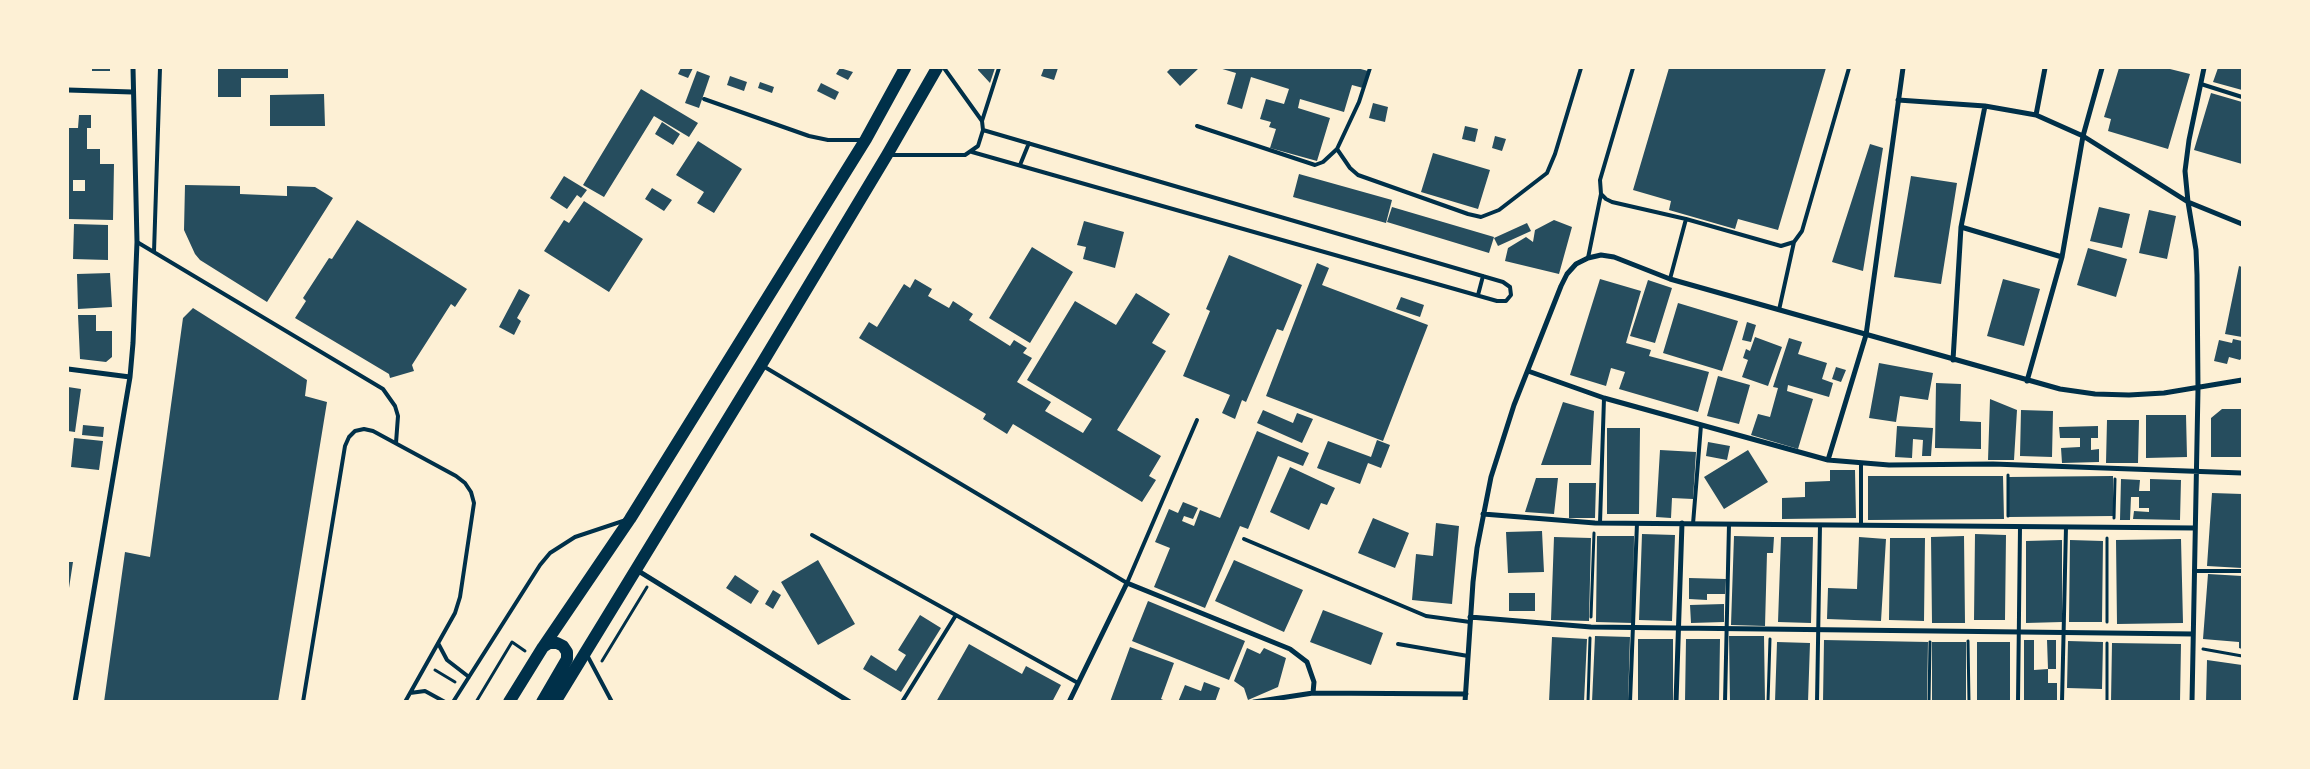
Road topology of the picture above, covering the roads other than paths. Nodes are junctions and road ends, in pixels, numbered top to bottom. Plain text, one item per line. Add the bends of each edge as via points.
1 (133, 68) edge
2 (160, 68) edge
3 (905, 68) edge
4 (937, 68) edge
5 (944, 68) edge
6 (999, 68) edge
7 (1370, 68) edge
8 (1581, 68) edge
9 (1633, 68) edge
10 (1849, 68) edge
11 (1903, 68) edge
12 (2045, 68) edge
13 (2102, 68) edge
14 (2204, 68) edge
15 (2201, 84) junction
16 (68, 90) edge
17 (132, 92) junction
18 (2242, 97) edge
19 (704, 99) dead end
20 (1898, 100) junction
21 (1985, 106) junction
22 (2036, 115) junction
23 (982, 122) junction
24 (1197, 126) dead end
25 (983, 130) junction
26 (2083, 136) junction
27 (866, 139) junction
28 (1029, 143) junction
29 (1336, 150) junction
30 (972, 152) junction
31 (887, 155) junction
32 (1020, 165) junction
33 (1601, 194) junction
34 (2188, 202) junction
35 (1686, 219) junction
36 (2242, 224) edge
37 (1961, 227) junction
38 (138, 242) junction
39 (1794, 242) junction
40 (154, 252) junction
41 (2062, 257) junction
42 (1588, 258) junction
43 (1483, 276) junction
44 (1670, 279) junction
45 (1478, 295) junction
46 (1779, 310) junction
47 (1866, 335) junction
48 (1953, 360) junction
49 (761, 365) junction
50 (68, 369) edge
51 (1528, 371) junction
52 (130, 377) junction
53 (2242, 380) edge
54 (2027, 381) junction
55 (2198, 388) junction
56 (1604, 398) junction
57 (1197, 420) dead end
58 (1701, 425) junction
59 (396, 443) junction
60 (1828, 460) junction
61 (1861, 464) junction
62 (2196, 472) junction
63 (2242, 473) edge
64 (1483, 514) junction
65 (630, 519) junction
66 (1598, 523) junction
67 (1637, 523) junction
68 (1682, 523) junction
69 (1692, 524) junction
70 (1729, 524) junction
71 (1820, 525) junction
72 (1861, 525) junction
73 (2020, 527) junction
74 (2066, 527) junction
75 (2195, 528) junction
76 (812, 535) dead end
77 (1244, 539) dead end
78 (637, 570) junction
79 (2194, 571) junction
80 (2242, 571) edge
81 (1127, 582) junction
82 (956, 615) junction
83 (1470, 620) junction
84 (1633, 627) junction
85 (1679, 627) junction
86 (1727, 628) junction
87 (1819, 629) junction
88 (2019, 631) junction
89 (2064, 632) junction
90 (2193, 634) junction
91 (438, 643) junction
92 (1398, 644) dead end
93 (543, 647) junction
94 (586, 652) junction
95 (1468, 656) junction
96 (470, 677) junction
97 (1078, 683) junction
98 (410, 693) junction
99 (1313, 693) junction
100 (1466, 694) junction
101 (75, 702) edge
102 (303, 702) edge
103 (405, 702) edge
104 (445, 702) edge
105 (454, 702) edge
106 (509, 702) edge
107 (542, 702) edge
108 (555, 702) edge
109 (612, 702) edge
110 (850, 702) edge
111 (902, 702) edge
112 (1070, 702) edge
113 (1254, 702) edge
114 (1466, 702) edge
115 (1630, 702) edge
116 (1676, 702) edge
117 (1725, 702) edge
118 (1817, 702) edge
119 (2018, 702) edge
120 (2062, 702) edge
121 (2192, 702) edge

1 - 17 street
2 - 40 lane
3 - 27 main road
4 - 31 main road
5 - 23 lane
6 - 23 lane
7 - 29 lane via 1359,102
8 - 29 lane via 1547,173 1499,210 1481,217 1358,175
9 - 33 lane via 1600,180
10 - 39 lane via 1802,231
11 - 20 street
12 - 22 street
13 - 26 street
14 - 15 street
15 - 18 lane
15 - 34 street via 2186,156
16 - 17 street
17 - 38 street
19 - 27 lane via 809,136 828,140
20 - 21 street
20 - 47 street
21 - 22 street
21 - 37 street
22 - 26 street
23 - 25 lane
24 - 29 lane via 1315,165
25 - 28 lane
25 - 30 lane via 982,138
26 - 34 street
26 - 41 street
27 - 65 main road
28 - 32 lane
28 - 43 lane
30 - 31 lane via 956,156
30 - 32 lane
31 - 49 main road
32 - 45 lane
33 - 35 lane via 1612,202
33 - 42 lane
34 - 36 street
34 - 55 street via 2196,250
35 - 39 lane via 1781,246
35 - 44 lane
37 - 41 street
37 - 48 street
38 - 40 lane
38 - 52 street
39 - 46 lane
40 - 59 lane via 383,389 398,416
41 - 54 street
42 - 44 street via 1614,257
42 - 51 street via 1567,274
43 - 45 lane
43 - 45 lane via 1507,284 1511,295 1501,302
44 - 46 street
46 - 47 street
47 - 48 street
47 - 60 street
48 - 54 street
49 - 78 main road
49 - 81 lane
50 - 52 street
51 - 56 street
51 - 64 street via 1502,441
52 - 101 street
53 - 55 street
54 - 55 street via 2095,394 2155,394
55 - 62 street
56 - 58 street
56 - 66 lane
57 - 81 lane
58 - 60 street
58 - 69 lane
59 - 91 lane via 456,476 465,483 473,498 460,596
59 - 102 lane via 364,429 355,431 345,446
60 - 61 street
61 - 62 street via 2008,465
61 - 72 lane
62 - 63 street
62 - 75 street
64 - 66 street
64 - 83 street
65 - 93 main road
65 - 96 lane via 575,537 550,553
66 - 67 street
67 - 68 street
67 - 84 lane
68 - 69 street
68 - 85 street
69 - 70 street
70 - 71 street
70 - 86 lane
71 - 72 street
71 - 87 lane
72 - 73 street
73 - 74 street
73 - 88 lane
74 - 75 street
74 - 89 lane
75 - 79 street
76 - 82 lane
77 - 83 lane via 1426,616
78 - 94 main road
78 - 110 street
79 - 80 lane
79 - 90 street
81 - 97 street
81 - 99 street via 1290,649 1307,662 1314,682
82 - 97 lane
82 - 111 lane
83 - 84 street
83 - 95 street
84 - 85 street
84 - 115 lane
85 - 86 street
85 - 116 street
86 - 87 street
86 - 117 lane
87 - 88 street
87 - 118 lane
88 - 89 street
88 - 119 lane
89 - 90 street
89 - 120 lane
90 - 121 street
91 - 96 lane via 447,660
91 - 98 lane
92 - 95 lane
93 - 106 main road
93 - 107 main road via 557,642 567,652 568,659
94 - 108 main road
94 - 109 lane
95 - 100 street
96 - 105 lane
97 - 112 street
98 - 103 lane
98 - 104 lane via 425,691
99 - 100 street
99 - 113 street
100 - 114 street

